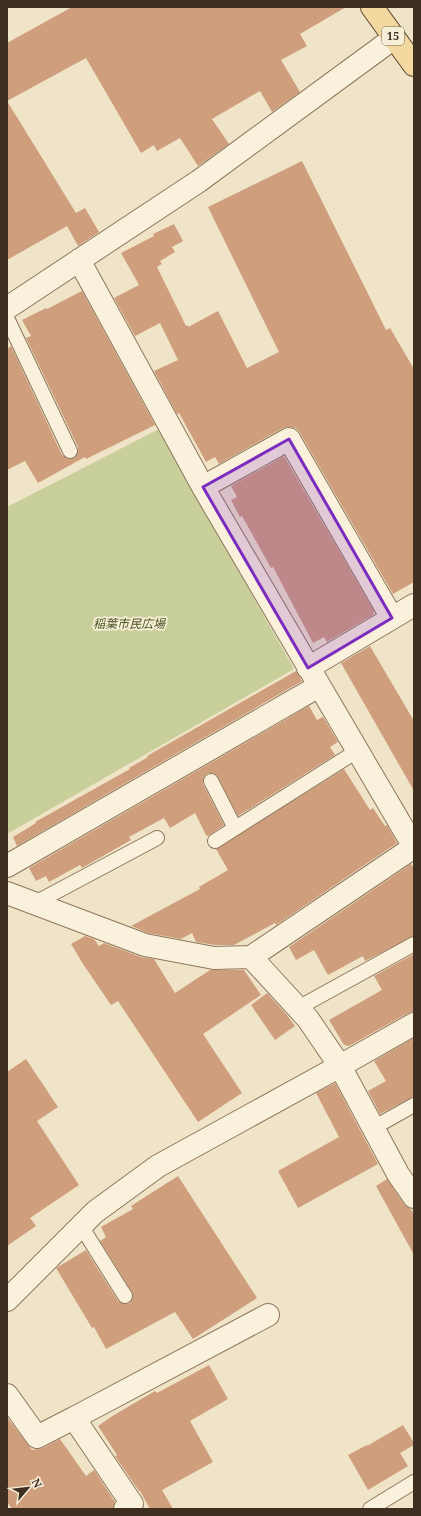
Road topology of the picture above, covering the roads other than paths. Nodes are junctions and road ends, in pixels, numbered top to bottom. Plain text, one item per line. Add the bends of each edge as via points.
1 (372, 7) edge
2 (394, 38) junction
3 (414, 65) edge
4 (79, 260) junction
5 (7, 308) edge
6 (7, 318) edge
7 (70, 451) dead end
8 (203, 487) junction
9 (414, 605) edge
10 (392, 618) junction
11 (308, 668) junction
12 (319, 686) junction
13 (357, 751) junction
14 (210, 781) dead end
15 (235, 828) junction
16 (157, 838) dead end
17 (215, 841) dead end
18 (414, 847) edge
19 (7, 866) edge
20 (7, 893) edge
21 (34, 903) junction
22 (414, 944) edge
23 (251, 957) junction
24 (298, 1008) junction
25 (414, 1024) edge
26 (340, 1066) junction
27 (414, 1105) edge
28 (373, 1128) junction
29 (414, 1197) edge
30 (81, 1226) junction
31 (125, 1296) dead end
32 (7, 1300) edge
33 (268, 1315) dead end
34 (7, 1395) edge
35 (74, 1418) junction
36 (414, 1482) edge
37 (131, 1507) edge
38 (370, 1509) edge

1 - 2 main road, 15
2 - 3 main road, 15
2 - 4 street via 199,181
4 - 5 street
4 - 8 street
6 - 7 lane
8 - 10 street via 289,439
8 - 11 street
9 - 10 street
10 - 11 street
11 - 12 street
12 - 13 street
12 - 19 street
13 - 15 lane
13 - 18 street
14 - 15 lane
15 - 17 lane
16 - 21 lane
18 - 23 street
20 - 21 street
21 - 23 street via 145,944 214,958
22 - 24 lane
23 - 24 street
24 - 26 street
25 - 26 street
26 - 28 street
26 - 30 street via 158,1166 95,1212
27 - 28 lane
28 - 29 street via 398,1174
30 - 31 lane
30 - 32 street
33 - 35 street
34 - 35 street via 37,1437
35 - 37 street
36 - 38 lane

